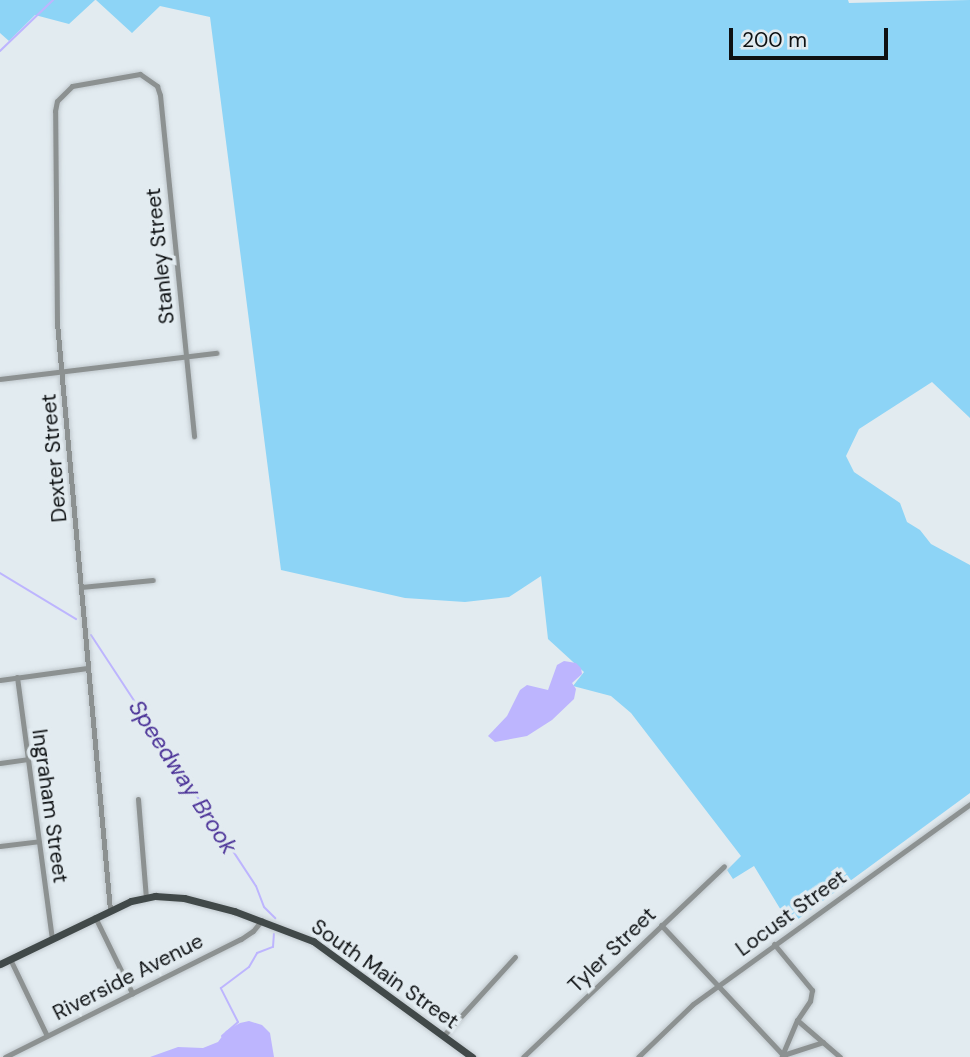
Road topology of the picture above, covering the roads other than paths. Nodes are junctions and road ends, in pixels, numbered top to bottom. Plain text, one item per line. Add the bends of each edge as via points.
1 (147, 77) joint
2 (216, 353) dead end
3 (186, 355) junction
4 (62, 372) junction
5 (0, 379) edge
6 (194, 436) dead end
7 (153, 580) dead end
8 (82, 587) junction
9 (87, 668) junction
10 (17, 677) junction
11 (0, 680) edge
12 (28, 759) junction
13 (0, 763) edge
14 (138, 799) dead end
15 (970, 804) edge
16 (38, 841) junction
17 (0, 846) edge
18 (724, 866) dead end
19 (146, 898) junction
20 (110, 910) junction
21 (95, 917) junction
22 (262, 920) junction
23 (661, 926) junction
24 (52, 938) junction
25 (774, 944) junction
26 (515, 957) dead end
27 (10, 959) junction
28 (0, 964) edge
29 (718, 986) junction
30 (132, 993) junction
31 (797, 1020) junction
32 (47, 1035) junction
33 (443, 1036) junction
34 (823, 1042) junction
35 (783, 1056) edge
36 (5, 1057) edge
37 (472, 1057) edge
38 (523, 1057) edge
39 (638, 1057) edge
40 (840, 1057) edge

1 - 3 street, Stanley Street via 160,95
1 - 4 street, Dexter Street via 126,74 82,83 57,101 57,323
2 - 3 street
3 - 4 street
3 - 6 street, Stanley Street
4 - 5 street
4 - 8 street, Dexter Street
7 - 8 street
8 - 9 street, Dexter Street
9 - 10 street
9 - 20 street, Dexter Street
10 - 11 street
10 - 12 street, Ingraham Street
12 - 13 street
12 - 16 street, Ingraham Street
14 - 19 street
15 - 25 street, Locust Street
16 - 17 street
16 - 24 street, Ingraham Street
18 - 23 street, Tyler Street
19 - 20 main road, South Main Street
19 - 22 main road, South Main Street via 184,898
20 - 21 main road, South Main Street
21 - 24 main road, South Main Street
21 - 30 street
22 - 30 street, Riverside Avenue via 241,939
22 - 33 main road, South Main Street via 329,951
23 - 29 street
23 - 38 street, Tyler Street
24 - 27 main road, South Main Street
25 - 29 street, Locust Street
25 - 31 street via 812,990
26 - 33 street
27 - 28 main road, South Main Street
27 - 32 street
29 - 35 street
29 - 39 street, Locust Street
30 - 32 street, Riverside Avenue
31 - 34 street
31 - 35 street
32 - 36 street, Riverside Avenue
33 - 37 main road, South Main Street
34 - 35 street
34 - 40 street

